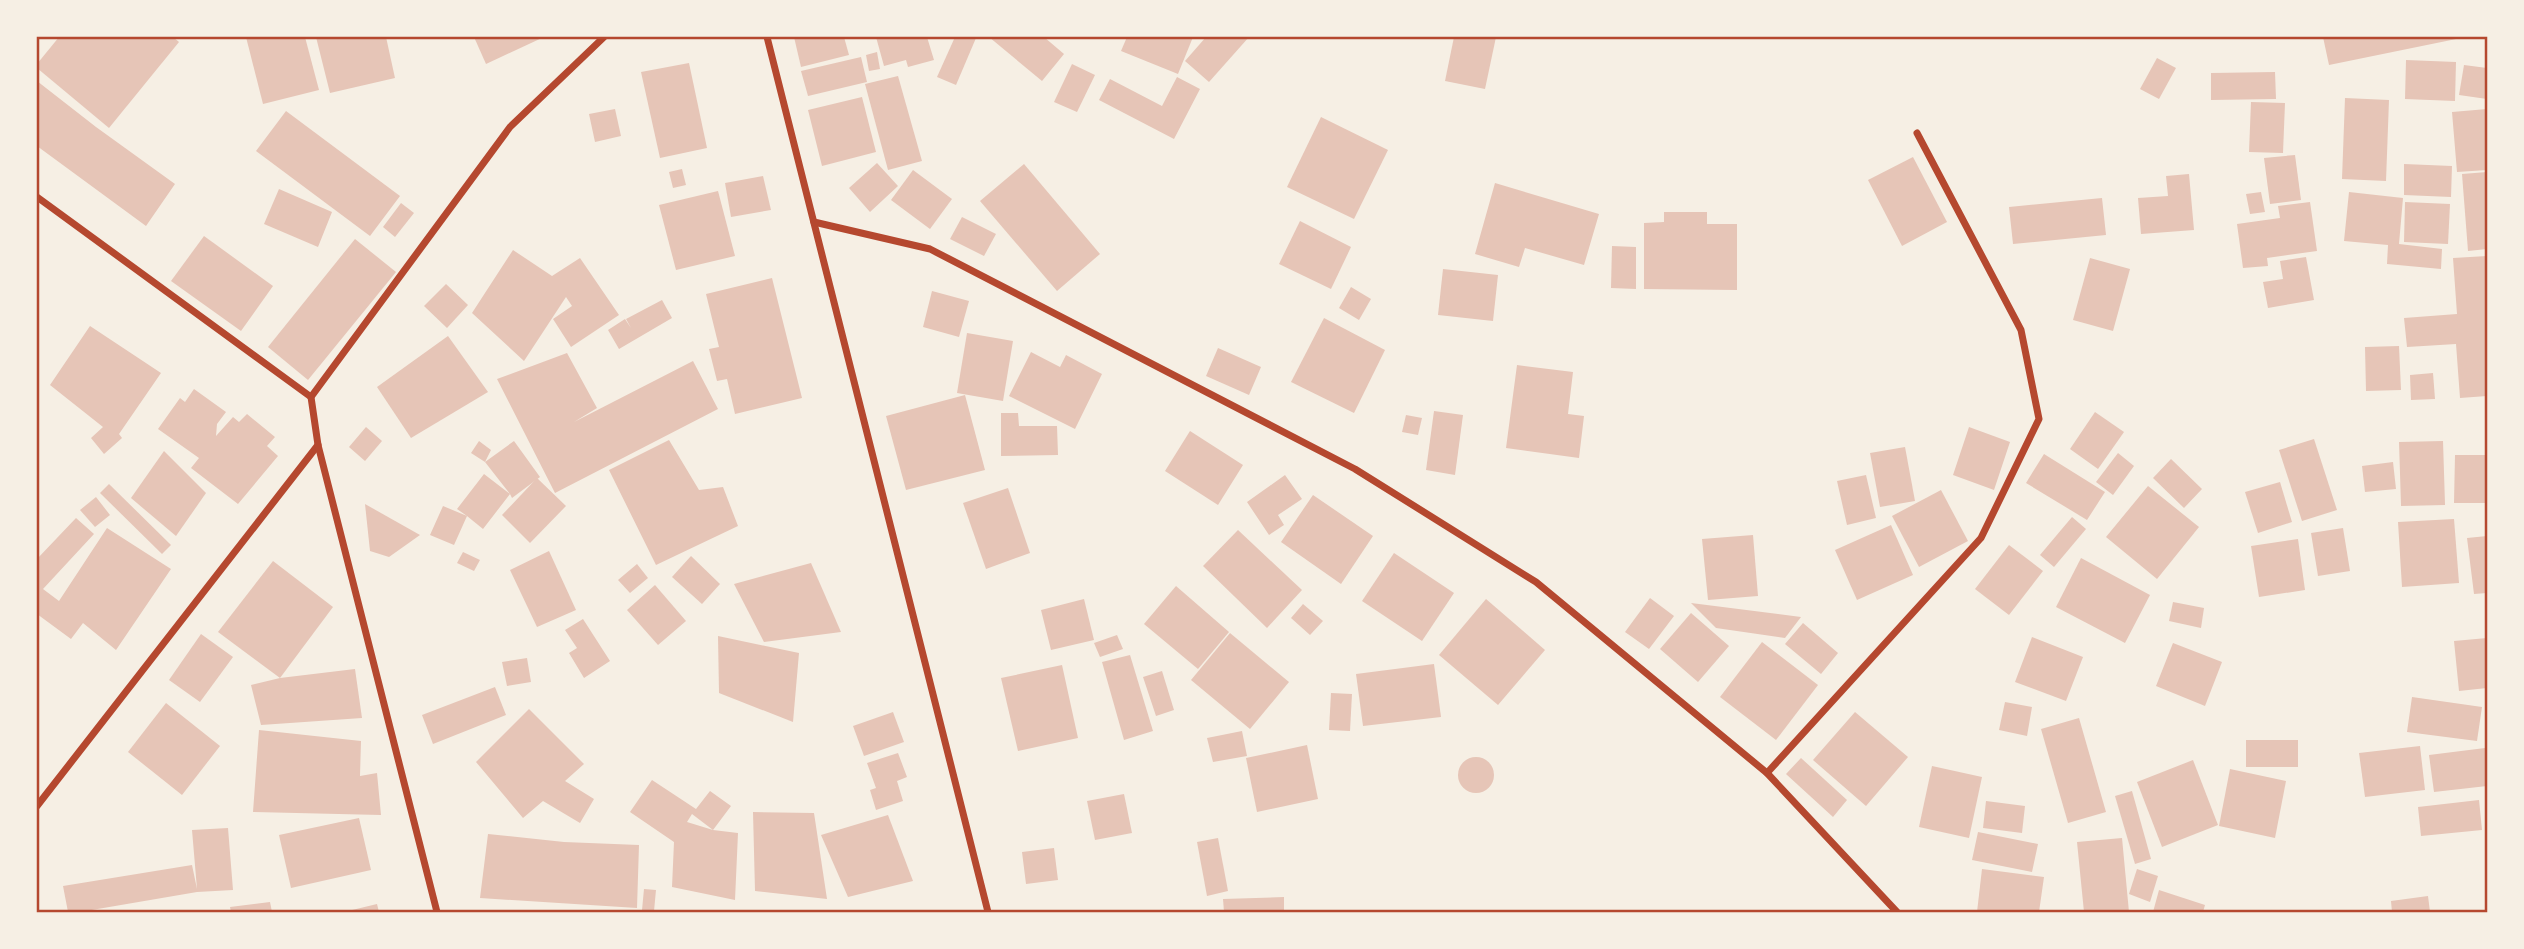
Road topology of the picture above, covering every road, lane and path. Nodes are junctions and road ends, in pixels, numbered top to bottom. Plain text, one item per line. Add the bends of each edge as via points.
1 (604, 37) edge
2 (767, 37) edge
3 (1917, 133) dead end
4 (37, 197) edge
5 (814, 222) junction
6 (311, 397) junction
7 (318, 444) junction
8 (1767, 774) junction
9 (37, 806) edge
10 (437, 912) edge
11 (988, 912) edge
12 (1897, 912) edge

1 - 6 street via 510,127
2 - 5 street
3 - 8 street via 2021,330 2039,419 1981,538
4 - 6 street
5 - 8 street via 930,249 1355,469 1536,582
5 - 11 street
6 - 7 street
7 - 9 street
7 - 10 street
8 - 12 street

